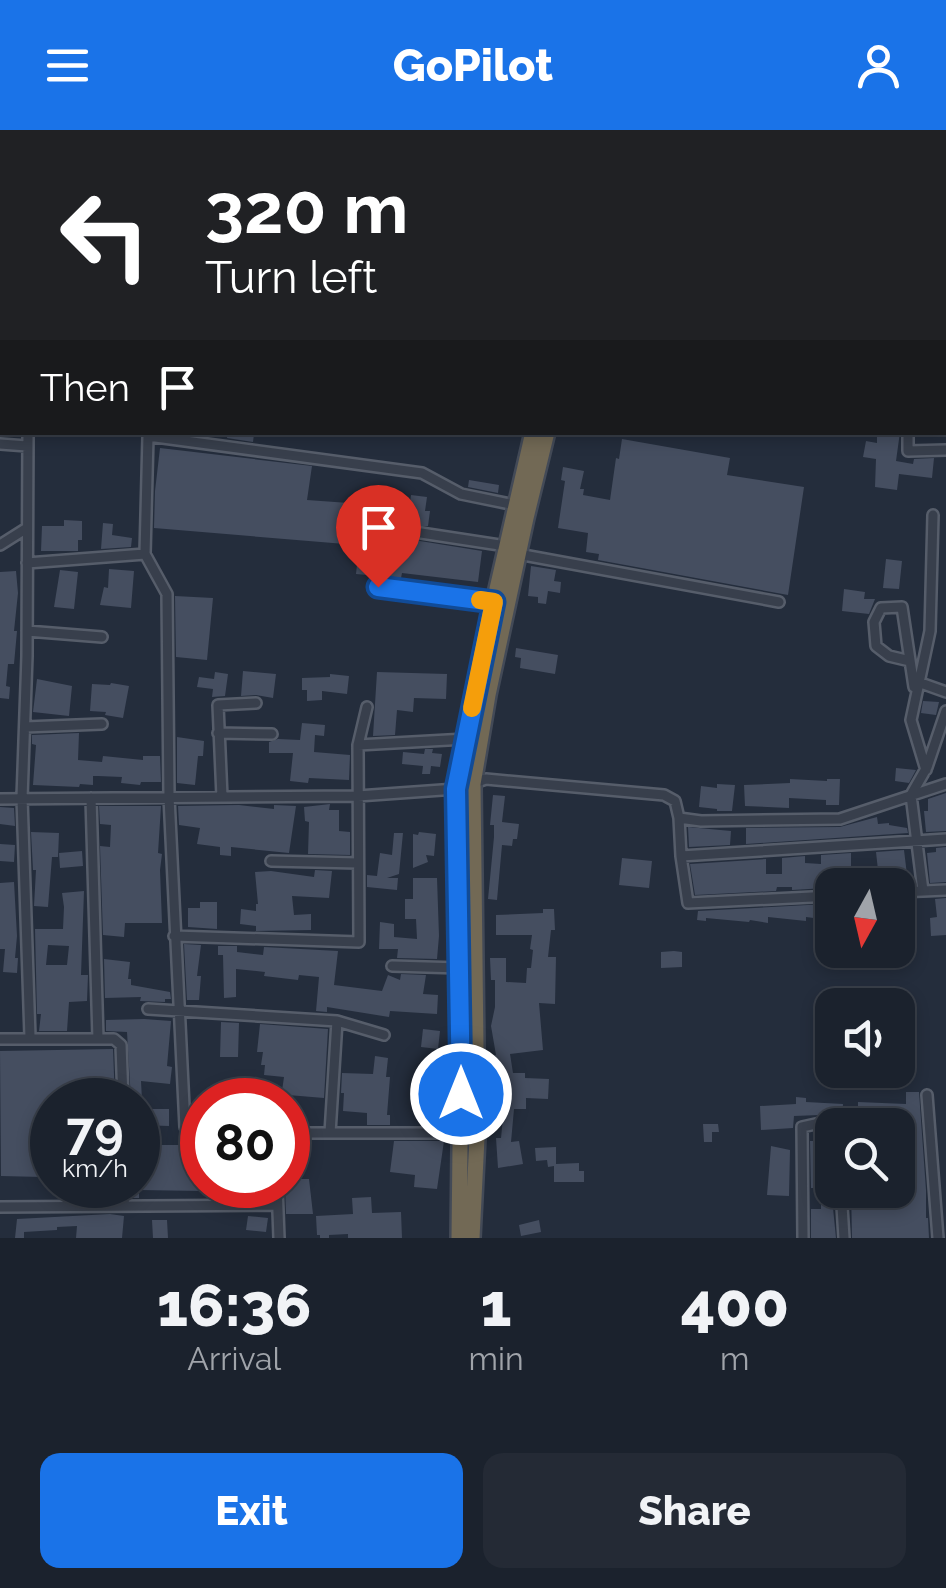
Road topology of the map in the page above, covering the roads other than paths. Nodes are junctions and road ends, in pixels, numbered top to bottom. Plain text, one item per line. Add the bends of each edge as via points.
1 (28, 435) edge
2 (532, 435) edge
3 (547, 435) edge
4 (908, 435) edge
5 (0, 444) edge
6 (28, 446) junction
7 (946, 450) edge
8 (515, 505) junction
9 (933, 514) dead end
10 (27, 528) junction
11 (421, 533) dead end
12 (0, 545) edge
13 (512, 550) junction
14 (146, 554) junction
15 (27, 563) junction
16 (378, 587) dead end
17 (494, 602) junction
18 (779, 602) dead end
19 (27, 631) junction
20 (102, 638) dead end
21 (910, 661) junction
22 (918, 682) junction
23 (946, 692) edge
24 (915, 695) junction
25 (256, 703) dead end
26 (367, 707) dead end
27 (946, 711) edge
28 (102, 724) dead end
29 (25, 727) junction
30 (218, 733) junction
31 (272, 734) dead end
32 (466, 739) junction
33 (358, 745) junction
34 (926, 770) junction
35 (946, 784) edge
36 (464, 786) junction
37 (911, 795) junction
38 (222, 796) junction
39 (358, 796) junction
40 (168, 797) junction
41 (22, 798) junction
42 (91, 798) junction
43 (0, 800) edge
44 (679, 818) junction
45 (946, 839) edge
46 (918, 842) junction
47 (680, 856) junction
48 (271, 862) dead end
49 (358, 863) junction
50 (923, 890) junction
51 (946, 890) edge
52 (915, 891) edge
53 (815, 897) edge
54 (174, 936) junction
55 (392, 966) dead end
56 (460, 968) junction
57 (148, 1009) dead end
58 (178, 1010) junction
59 (337, 1021) junction
60 (384, 1034) dead end
61 (30, 1037) junction
62 (0, 1039) edge
63 (98, 1039) junction
64 (122, 1078) edge
65 (182, 1078) edge
66 (927, 1094) dead end
67 (815, 1124) edge
68 (310, 1133) edge
69 (330, 1133) junction
70 (461, 1133) junction
71 (0, 1208) edge
72 (30, 1208) edge
73 (277, 1208) edge
74 (842, 1208) edge
75 (280, 1238) edge
76 (459, 1238) edge
77 (472, 1238) edge
78 (803, 1238) edge
79 (844, 1238) edge
80 (938, 1238) edge

1 - 6 street
2 - 8 highway
3 - 13 highway
4 - 7 street via 908,451
5 - 6 street
6 - 10 street
8 - 13 highway
8 - 14 street via 461,494 422,473 148,436
9 - 22 street via 930,631
10 - 12 street
10 - 15 street
11 - 13 street
13 - 17 highway
13 - 18 street
13 - 36 highway via 488,695
14 - 15 street
14 - 40 street via 167,594
15 - 19 street
16 - 17 street
17 - 32 highway
19 - 20 street
19 - 29 street
21 - 21 street via 902,607 881,608 874,622 876,646
21 - 24 street
22 - 23 street
22 - 24 street
24 - 34 street via 911,720
25 - 30 street via 218,705
26 - 33 street
27 - 34 street
28 - 29 street
29 - 41 street
30 - 31 street
30 - 38 street
32 - 33 street
32 - 36 highway
33 - 39 street
34 - 37 street
35 - 37 street
36 - 39 street
36 - 44 street via 486,778 664,795 674,801
36 - 56 highway
36 - 77 highway via 477,1138
37 - 44 street via 840,819
37 - 46 street
38 - 39 street
38 - 40 street
39 - 49 street
40 - 42 street
40 - 54 street
41 - 42 street
41 - 43 street
41 - 61 street
42 - 63 street
44 - 47 street
45 - 46 street
46 - 47 street
46 - 50 street
47 - 53 street via 688,903
48 - 49 street
49 - 54 street via 359,942
50 - 51 street
50 - 52 street
54 - 58 street
55 - 56 street
56 - 70 highway
57 - 58 street
58 - 59 street
58 - 65 street
59 - 60 street
59 - 69 street
61 - 62 street
61 - 63 street
63 - 64 street via 121,1044
66 - 80 street
67 - 78 street via 802,1127
68 - 69 street
69 - 70 street
70 - 76 highway
71 - 72 street
73 - 75 street
74 - 79 street

